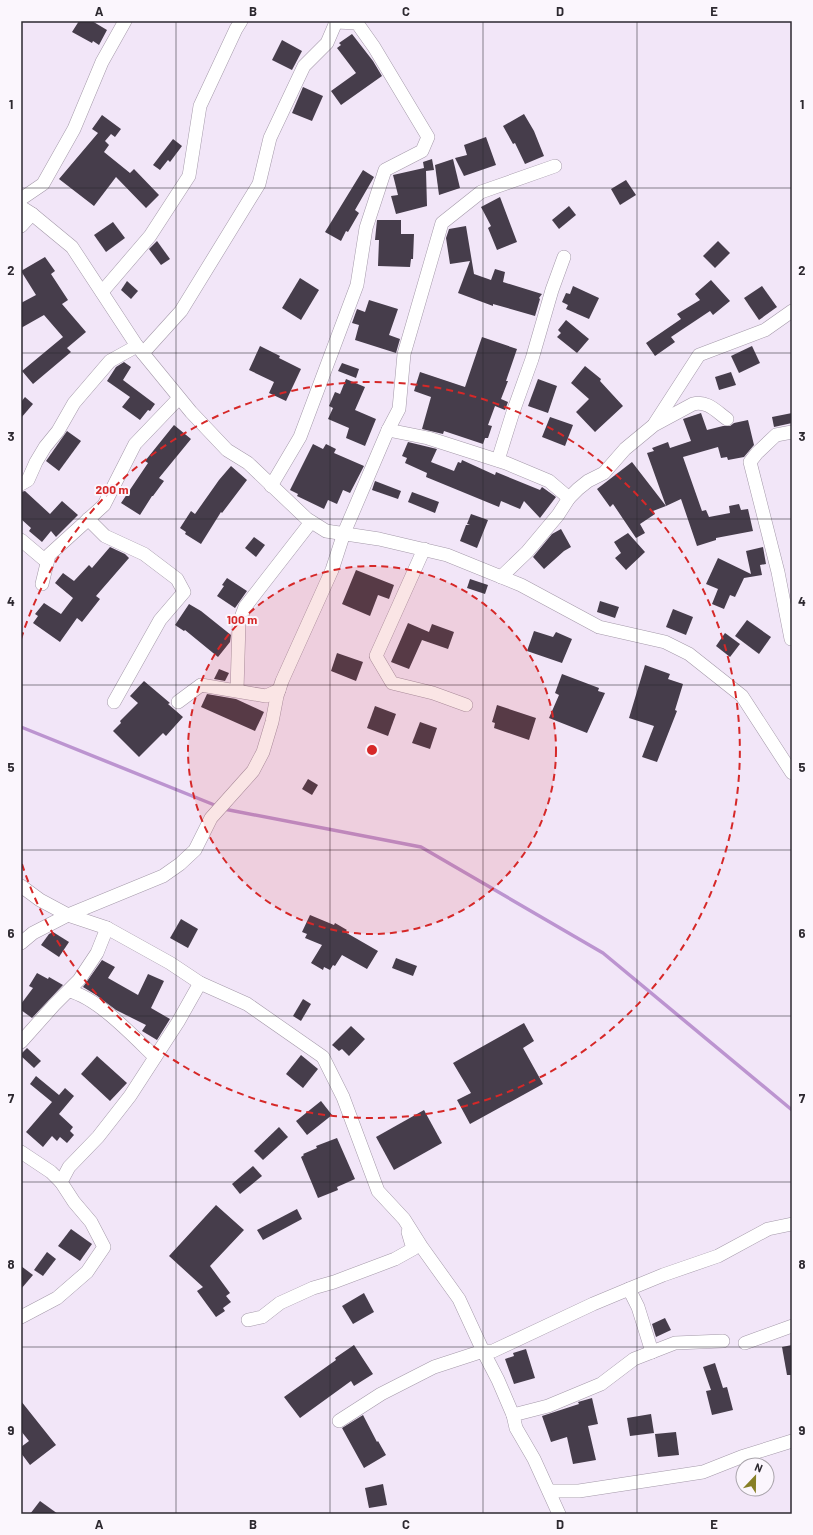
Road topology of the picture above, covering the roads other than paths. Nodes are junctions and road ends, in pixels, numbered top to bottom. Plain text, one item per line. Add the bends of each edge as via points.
1 (125, 21) edge
2 (241, 21) edge
3 (335, 21) edge
4 (555, 166) dead end
5 (21, 199) edge
6 (27, 210) edge
7 (21, 226) edge
8 (564, 257) dead end
9 (102, 292) junction
10 (792, 311) edge
11 (140, 350) junction
12 (179, 398) junction
13 (727, 419) dead end
14 (654, 425) junction
15 (388, 430) junction
16 (792, 432) edge
17 (498, 460) junction
18 (21, 484) edge
19 (271, 486) junction
20 (569, 498) junction
21 (88, 519) junction
22 (311, 522) junction
23 (344, 533) junction
24 (21, 540) edge
25 (424, 549) junction
26 (48, 562) junction
27 (501, 577) junction
28 (42, 584) dead end
29 (791, 639) dead end
30 (237, 690) junction
31 (279, 690) junction
32 (114, 702) dead end
33 (178, 702) dead end
34 (466, 705) dead end
35 (792, 773) edge
36 (21, 886) edge
37 (68, 915) junction
38 (107, 928) junction
39 (21, 943) edge
40 (200, 983) junction
41 (69, 991) junction
42 (21, 1042) edge
43 (155, 1057) junction
44 (21, 1152) edge
45 (61, 1182) junction
46 (404, 1219) junction
47 (792, 1224) edge
48 (629, 1289) junction
49 (21, 1318) edge
50 (248, 1320) dead end
51 (792, 1326) edge
52 (723, 1340) dead end
53 (745, 1343) dead end
54 (483, 1351) junction
55 (652, 1352) junction
56 (513, 1415) junction
57 (339, 1421) dead end
58 (792, 1441) edge
59 (549, 1491) junction
60 (559, 1514) edge

1 - 5 street via 102,62 74,129 43,184
2 - 9 street via 200,106 190,176 150,236
3 - 11 street via 327,43 304,66 270,138 259,184 181,311
3 - 19 street via 357,23 428,138 422,151 385,170 366,228 356,286 300,437
4 - 15 street via 481,192 442,223 404,354 400,409
6 - 7 street
6 - 9 street via 72,247
8 - 17 street
9 - 11 street
10 - 14 street via 765,330 700,355
11 - 12 street
11 - 18 street via 110,361 74,403 36,462 28,480
12 - 19 street via 227,450 248,463
12 - 21 street via 135,444 104,505
13 - 14 street via 699,402
14 - 20 street via 625,449 604,473 588,481
15 - 17 street via 428,438
15 - 23 street
16 - 29 street via 776,435 750,462 778,572
17 - 20 street via 549,481
19 - 22 street
20 - 27 street via 527,552
21 - 26 street via 49,555
21 - 32 street via 105,536 144,554 177,579 184,592 160,620
22 - 23 street via 326,531
22 - 30 street via 245,607 239,623
23 - 25 street
23 - 31 street via 332,570
24 - 26 street
25 - 27 street via 447,555
25 - 34 street via 376,656 392,683 433,693
26 - 28 street
27 - 35 street via 599,627 665,642 689,654 742,696
30 - 31 street via 266,696
30 - 33 street via 201,685
31 - 37 street via 264,752 253,771 211,818 195,850 163,876
36 - 37 street
37 - 38 street
37 - 39 street via 33,933
38 - 40 street
38 - 41 street via 97,953
40 - 43 street
40 - 46 street via 247,1004 323,1057 343,1096 378,1191
41 - 42 street
41 - 43 street via 79,993 96,1004
43 - 45 street via 130,1096 98,1137 69,1167
44 - 45 street
45 - 49 street via 91,1222 104,1247 87,1272 57,1298
46 - 50 street via 413,1248 395,1259 313,1288 280,1303 262,1317
46 - 54 street via 459,1299
47 - 48 street via 768,1229 718,1256
48 - 54 street via 493,1351
48 - 55 street via 638,1307
51 - 53 street
52 - 55 street via 675,1343
54 - 56 street
54 - 57 street via 434,1367 381,1394
55 - 56 street via 634,1359 601,1384 548,1406
56 - 59 street via 516,1428
58 - 59 street via 703,1472 579,1491
59 - 60 street

